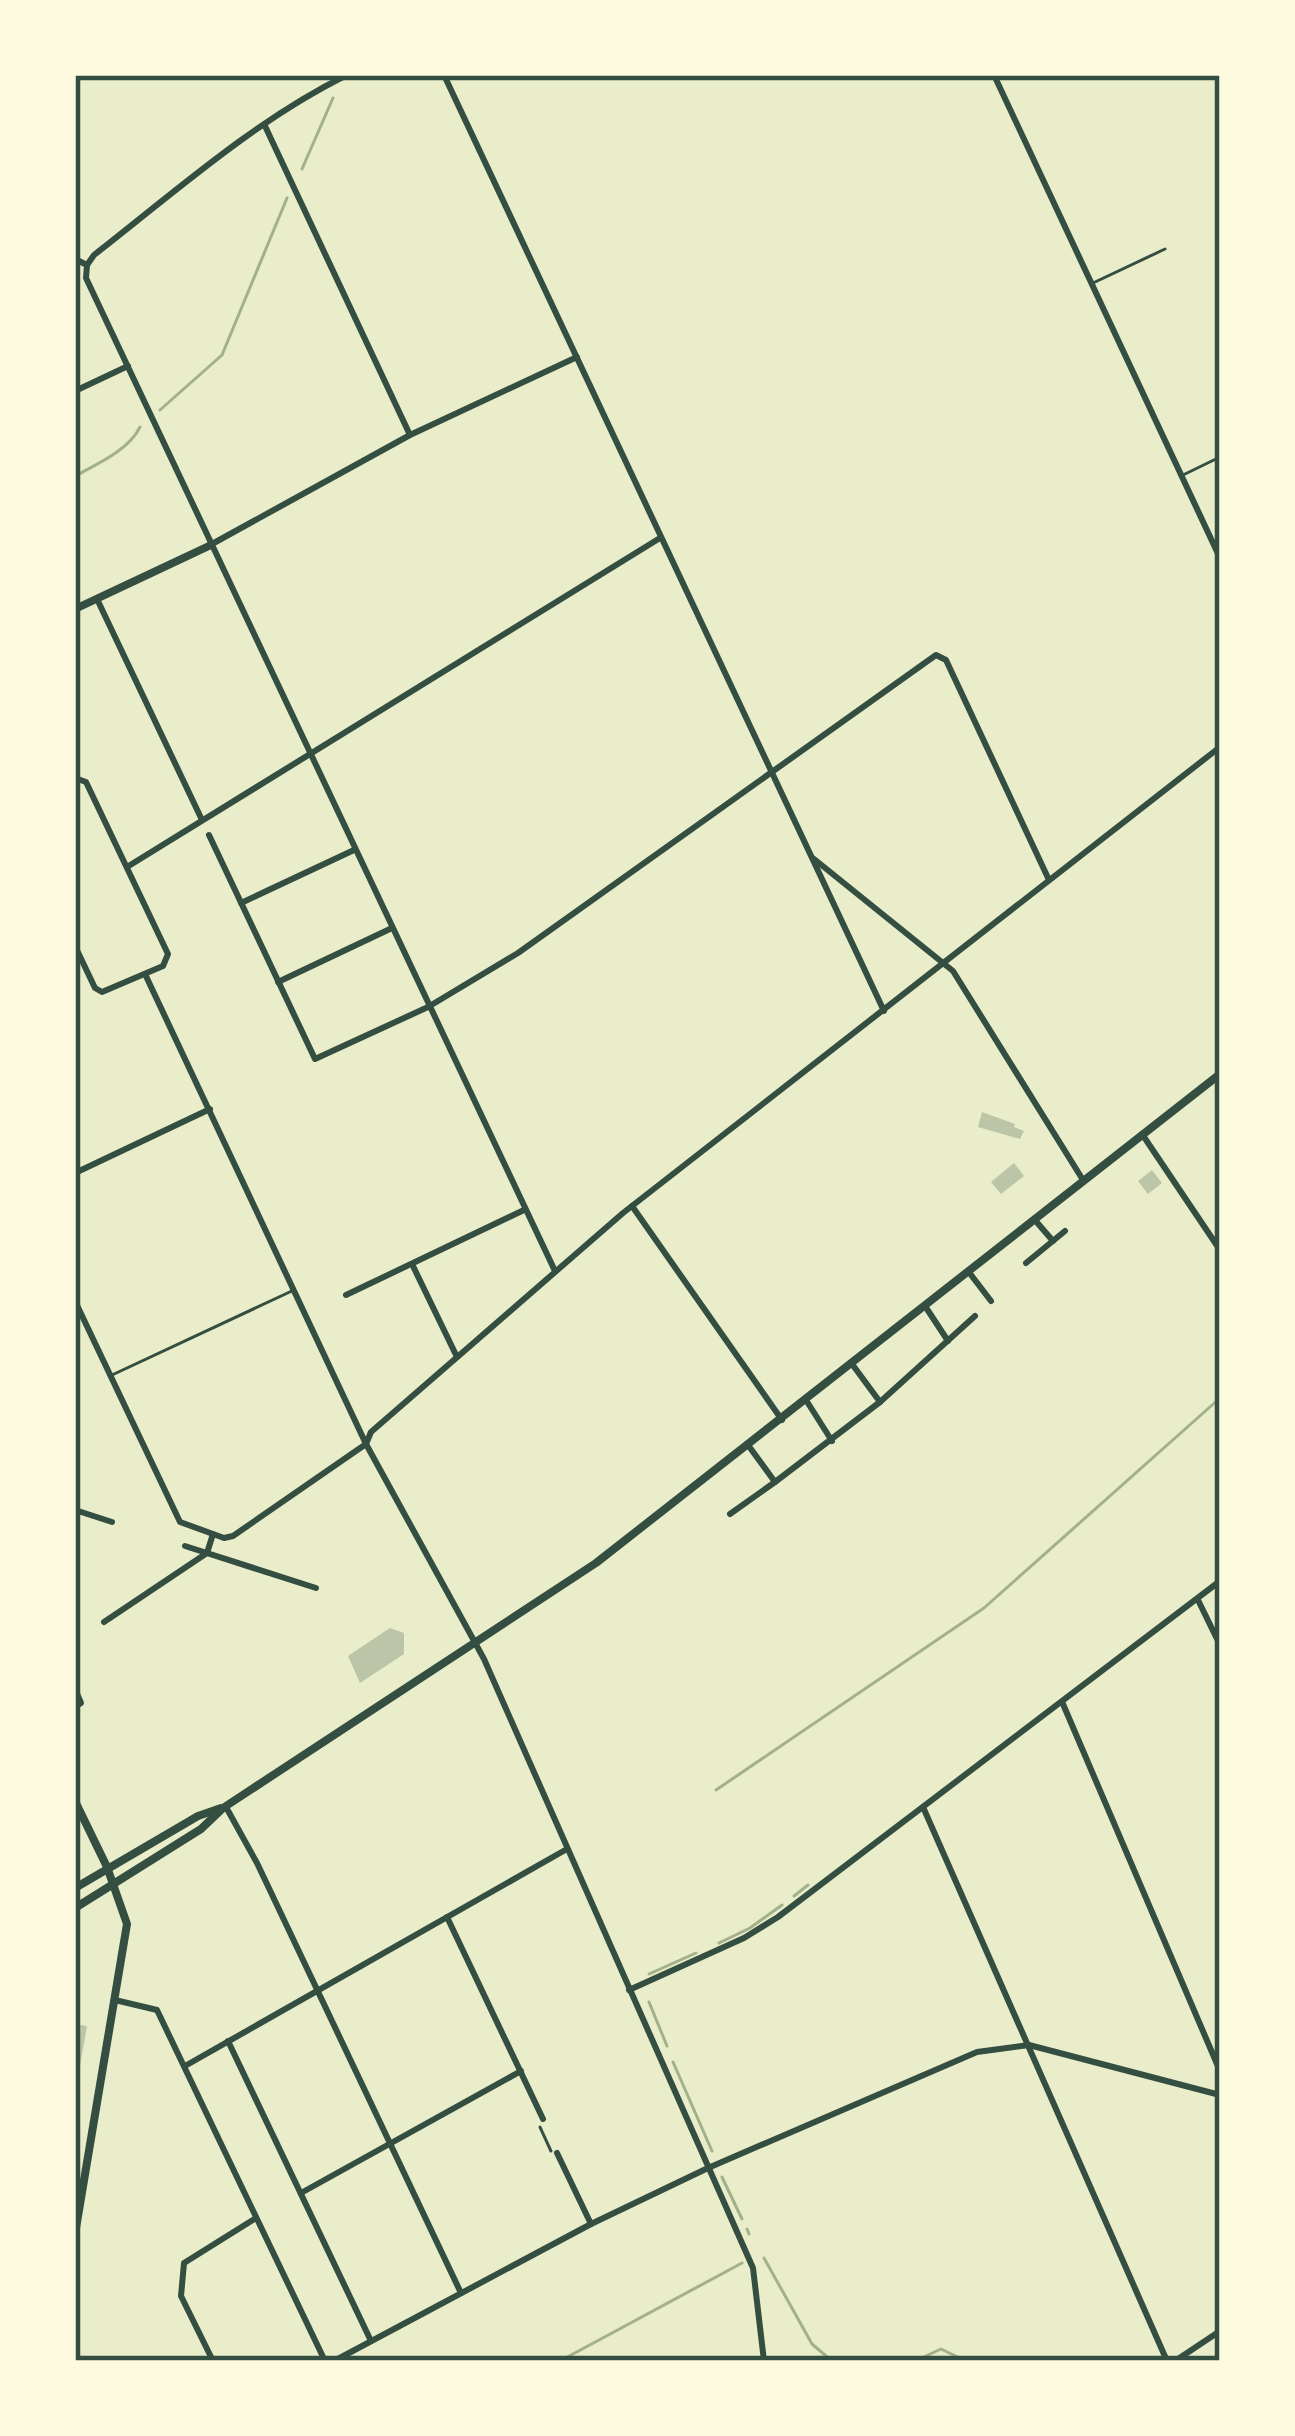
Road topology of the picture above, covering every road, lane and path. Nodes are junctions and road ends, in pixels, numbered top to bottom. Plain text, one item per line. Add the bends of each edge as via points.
1 (347, 75) edge
2 (445, 75) edge
3 (994, 75) edge
4 (265, 125) junction
5 (1165, 249) dead end
6 (75, 259) edge
7 (87, 266) junction
8 (1092, 284) junction
9 (577, 357) junction
10 (128, 366) junction
11 (75, 391) edge
12 (410, 435) junction
13 (1220, 457) edge
14 (1181, 476) junction
15 (661, 537) junction
16 (211, 545) junction
17 (1220, 558) edge
18 (97, 599) junction
19 (75, 609) edge
20 (1220, 747) edge
21 (309, 753) junction
22 (772, 773) junction
23 (75, 778) edge
24 (202, 820) junction
25 (209, 835) dead end
26 (354, 850) junction
27 (811, 857) junction
28 (127, 867) junction
29 (1049, 881) junction
30 (241, 903) junction
31 (392, 928) junction
32 (75, 946) edge
33 (78, 961) edge
34 (945, 962) junction
35 (145, 974) junction
36 (278, 982) junction
37 (428, 1007) junction
38 (884, 1011) junction
39 (1220, 1073) edge
40 (210, 1109) junction
41 (1142, 1134) junction
42 (75, 1173) edge
43 (1084, 1180) junction
44 (632, 1206) junction
45 (524, 1210) junction
46 (1034, 1219) junction
47 (1065, 1231) dead end
48 (1053, 1241) junction
49 (1220, 1250) edge
50 (1026, 1263) dead end
51 (412, 1264) junction
52 (555, 1271) junction
53 (968, 1271) junction
54 (295, 1290) junction
55 (346, 1295) dead end
56 (75, 1301) edge
57 (991, 1301) dead end
58 (925, 1306) junction
59 (975, 1316) dead end
60 (948, 1341) junction
61 (458, 1358) junction
62 (852, 1364) junction
63 (111, 1376) junction
64 (806, 1400) junction
65 (880, 1402) junction
66 (782, 1420) junction
67 (832, 1441) junction
68 (366, 1444) junction
69 (748, 1445) junction
70 (775, 1482) junction
71 (75, 1510) edge
72 (730, 1514) dead end
73 (112, 1522) dead end
74 (213, 1534) junction
75 (185, 1546) dead end
76 (207, 1553) junction
77 (1220, 1581) edge
78 (316, 1588) dead end
79 (1198, 1600) junction
80 (104, 1622) dead end
81 (476, 1643) junction
82 (1220, 1646) edge
83 (75, 1689) edge
84 (1062, 1703) junction
85 (75, 1707) edge
86 (75, 1801) edge
87 (224, 1807) junction
88 (923, 1807) junction
89 (567, 1849) junction
90 (107, 1867) junction
91 (113, 1884) junction
92 (75, 1888) edge
93 (75, 1908) edge
94 (447, 1917) junction
95 (629, 1990) junction
96 (318, 1992) junction
97 (115, 2000) junction
98 (228, 2041) junction
99 (1029, 2045) junction
100 (185, 2066) junction
101 (521, 2071) junction
102 (1220, 2071) edge
103 (1220, 2095) edge
104 (543, 2120) joint
105 (389, 2143) junction
106 (557, 2153) joint
107 (708, 2168) junction
108 (301, 2193) junction
109 (256, 2218) junction
110 (590, 2224) junction
111 (75, 2234) edge
112 (461, 2293) junction
113 (1220, 2331) edge
114 (370, 2341) junction
115 (213, 2361) edge
116 (329, 2361) edge
117 (764, 2361) edge
118 (1171, 2361) edge

1 - 4 street
2 - 9 street
3 - 8 street
4 - 7 street
4 - 12 street
5 - 8 lane
6 - 7 street
7 - 10 street
8 - 14 street
9 - 12 street
9 - 15 street
10 - 11 street
10 - 16 street
12 - 16 street
13 - 14 lane
14 - 17 street
15 - 21 street
15 - 22 street
16 - 18 main road
16 - 21 street
18 - 19 main road
18 - 24 street
20 - 29 street
21 - 24 street
21 - 26 street
22 - 27 street
22 - 29 street via 936,655 946,660
22 - 37 street
23 - 28 street via 86,782
24 - 28 street
25 - 30 street
26 - 30 street
26 - 31 street
27 - 34 street
27 - 38 street
28 - 35 street via 168,953 163,966
29 - 34 street
30 - 36 street
31 - 36 street
31 - 37 street
32 - 33 street
33 - 35 street via 103,992
34 - 38 street
34 - 43 street
35 - 40 street
36 - 37 street via 316,1059
37 - 45 street
38 - 44 street
39 - 41 main road
40 - 42 street
40 - 54 street
41 - 43 main road
41 - 49 street
43 - 46 main road
44 - 52 street
44 - 66 street
45 - 51 street
45 - 52 street
46 - 48 street
46 - 53 main road
47 - 48 street
48 - 50 street
51 - 55 street
51 - 61 street
52 - 61 street
53 - 57 street
53 - 58 main road
54 - 63 lane
54 - 68 street
56 - 63 street
58 - 60 street
58 - 62 main road
59 - 60 street
60 - 65 street
61 - 68 street
62 - 64 main road
62 - 65 street
63 - 74 street via 180,1522
64 - 66 main road
64 - 67 street
65 - 67 street
66 - 69 main road
67 - 70 street
68 - 74 street via 232,1536
68 - 81 street
69 - 70 street
69 - 81 main road
70 - 72 street
71 - 73 street
74 - 76 street
75 - 76 street
76 - 78 street
76 - 80 street
77 - 79 street
79 - 82 street
79 - 84 street
81 - 87 main road
81 - 89 street
83 - 85 street
84 - 88 street
84 - 102 street
86 - 90 main road
87 - 90 main road
87 - 91 main road
87 - 96 street
88 - 95 street via 762,1928
88 - 99 street
89 - 94 street
89 - 95 street
90 - 91 main road
90 - 92 main road
91 - 93 main road
91 - 97 main road via 127,1924
94 - 96 street
94 - 101 street
95 - 107 street
96 - 98 street
96 - 105 street
97 - 100 street via 158,2010
97 - 111 main road
98 - 100 street
98 - 108 street
99 - 103 street
99 - 107 street via 977,2052
99 - 118 street
100 - 109 street
101 - 104 street
101 - 105 street
104 - 106 path
105 - 108 street
105 - 112 street
106 - 110 street
107 - 110 street
107 - 117 street via 753,2269
108 - 114 street
109 - 115 street via 184,2263 181,2296
109 - 116 street
110 - 112 street
112 - 114 street
113 - 118 street
114 - 116 street

